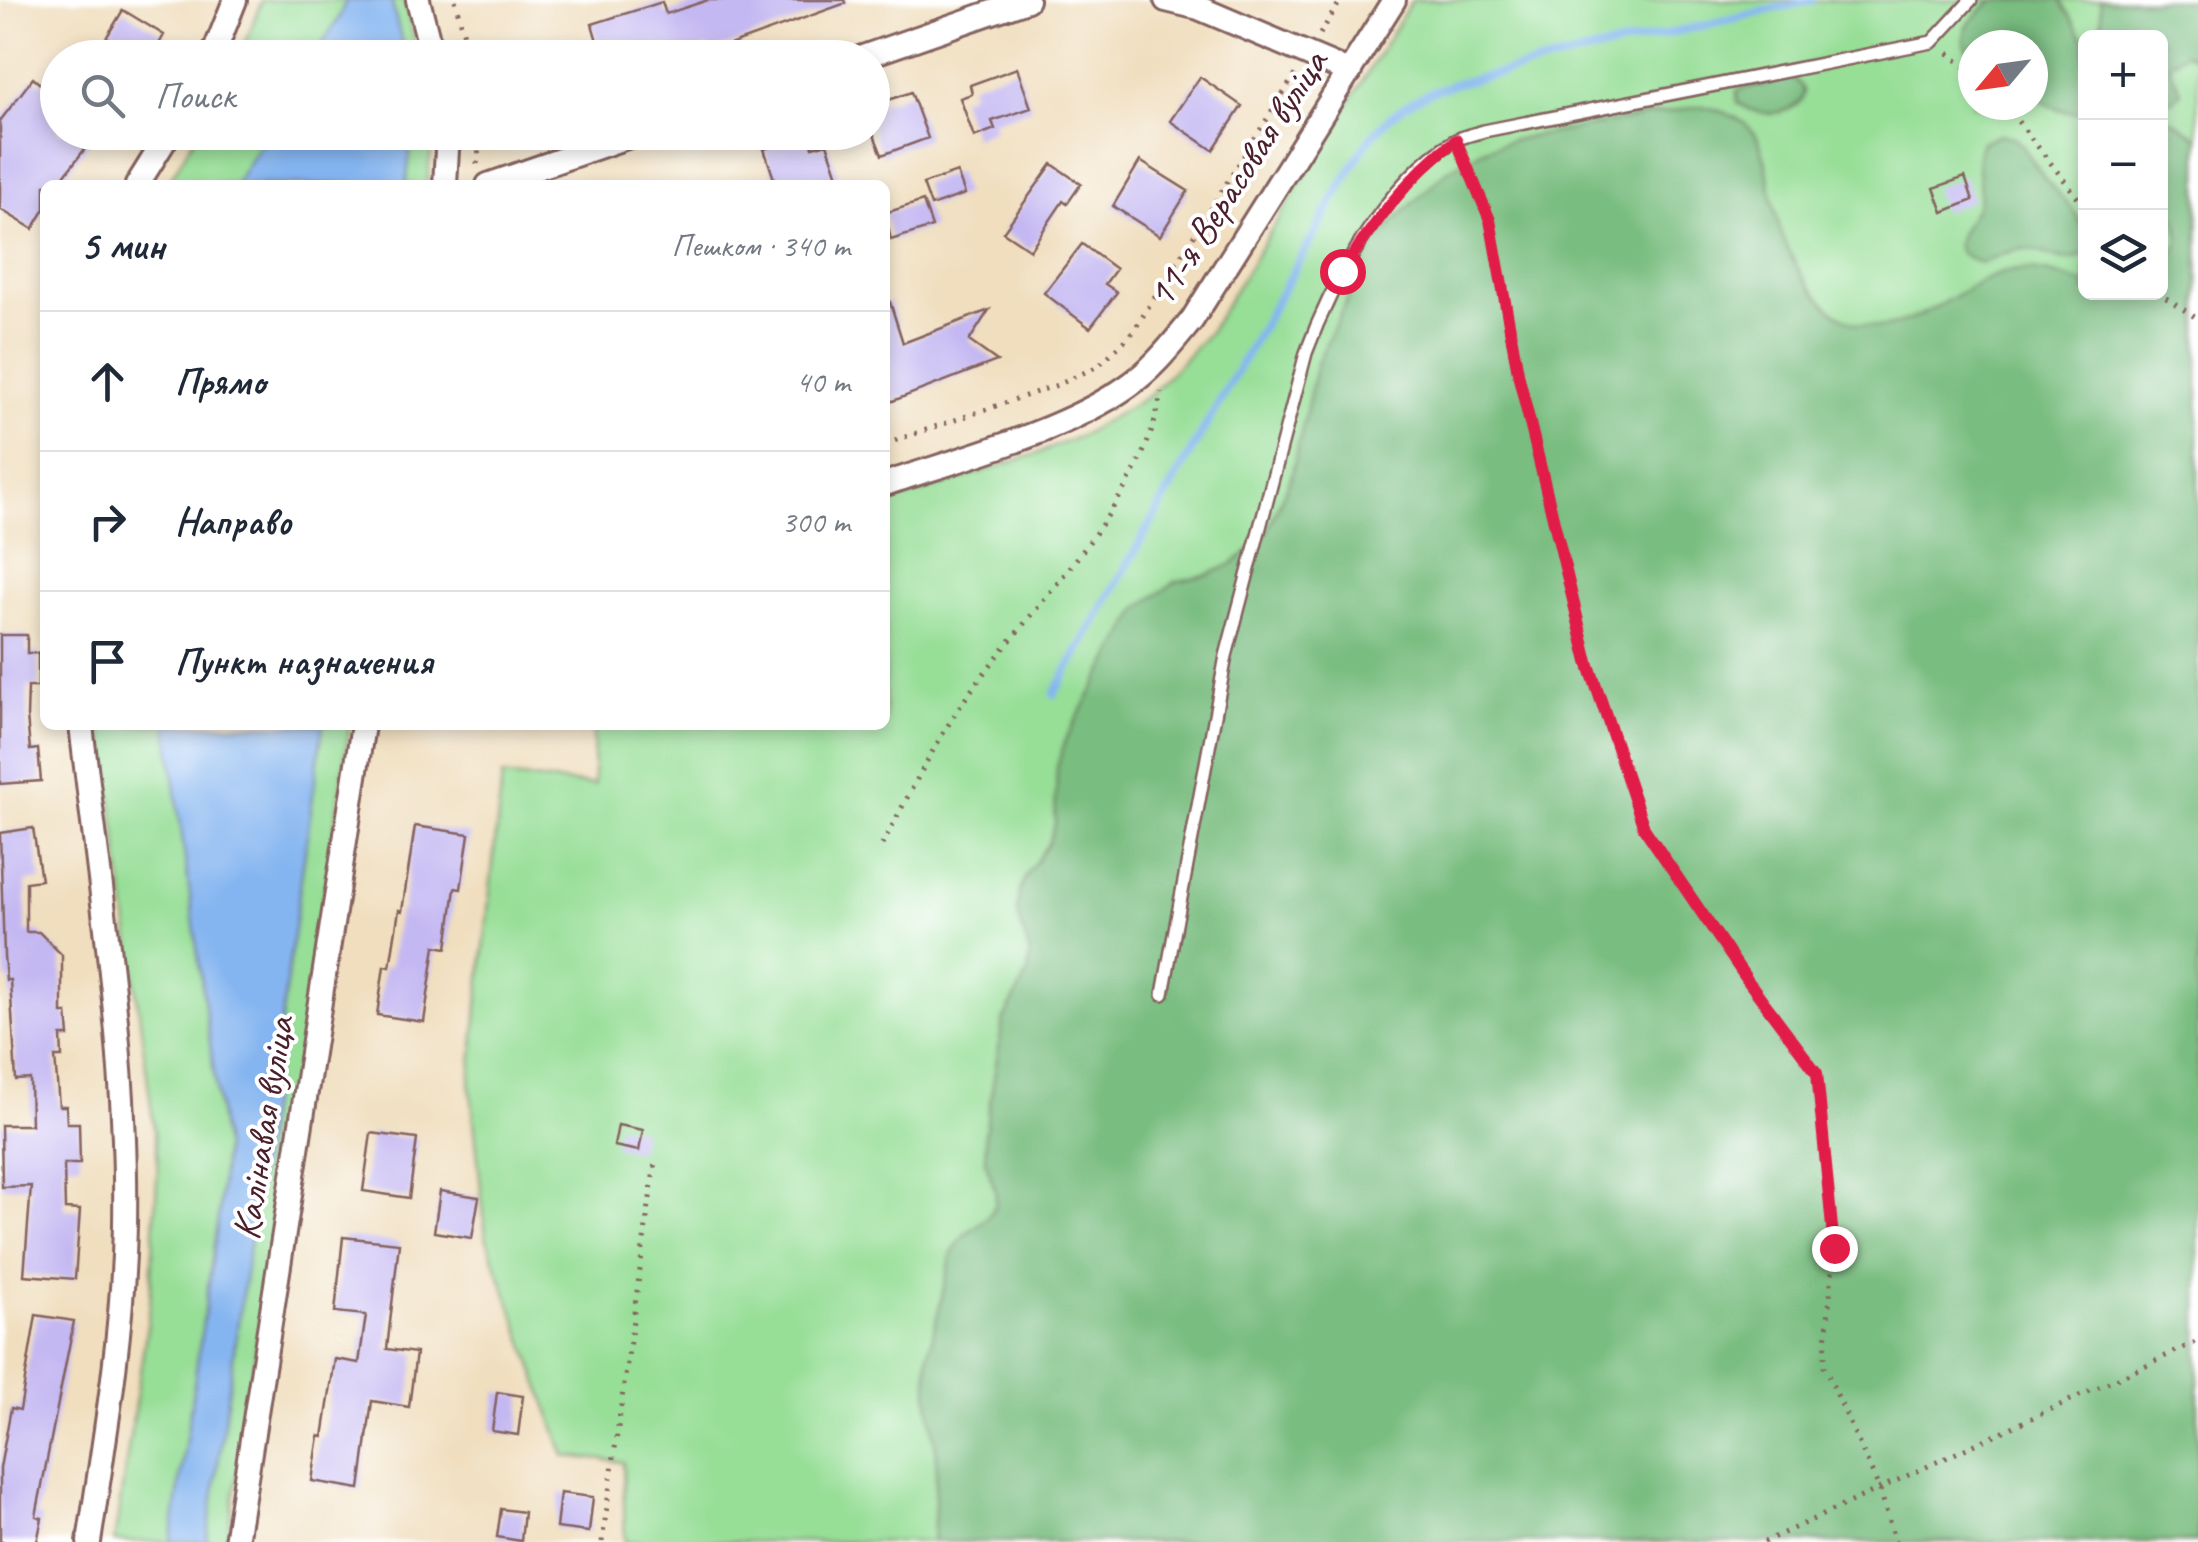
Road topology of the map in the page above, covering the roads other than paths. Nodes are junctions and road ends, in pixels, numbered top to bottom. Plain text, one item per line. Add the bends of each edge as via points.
1 (235, 0) edge
2 (418, 0) edge
3 (1027, 0) edge
4 (1166, 0) edge
5 (1394, 0) edge
6 (1971, 0) edge
7 (219, 40) edge
8 (428, 40) edge
9 (890, 48) edge
10 (1350, 72) junction
11 (159, 150) edge
12 (447, 150) edge
13 (577, 150) edge
14 (482, 177) edge
15 (140, 180) edge
16 (444, 180) edge
17 (890, 482) edge
18 (82, 730) edge
19 (362, 730) edge
20 (1163, 994) dead end
21 (89, 1542) edge
22 (236, 1542) edge

1 - 7 street
2 - 8 street
3 - 9 street
4 - 10 street
5 - 10 street, 11-я Верасовая вуліца
6 - 20 lane via 1932,42 1456,140 1423,164 1377,220 1321,310 1306,353 1226,656
10 - 17 street, 11-я Верасовая вуліца via 1164,355 1128,386 1077,414
11 - 15 street
12 - 16 street
13 - 14 street
18 - 21 street via 119,1080 125,1224 115,1366
19 - 22 street, Калінавая вуліца

